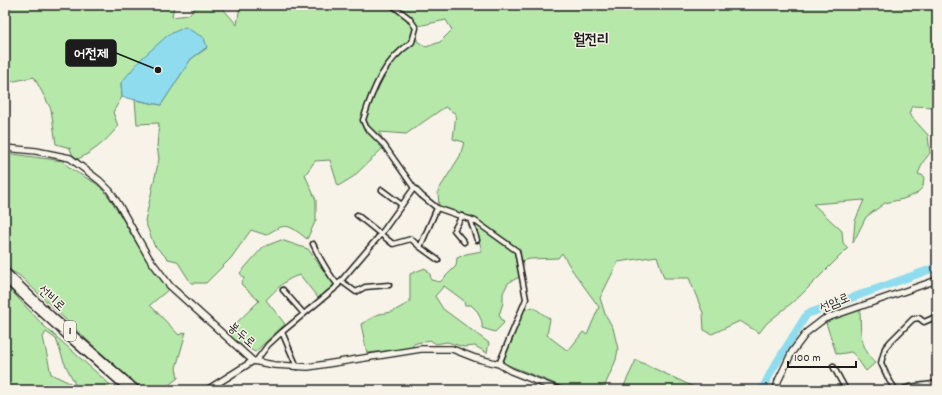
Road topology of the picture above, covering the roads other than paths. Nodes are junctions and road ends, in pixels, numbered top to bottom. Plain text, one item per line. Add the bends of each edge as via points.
1 (392, 5) edge
2 (5, 148) edge
3 (414, 188) junction
4 (382, 190) dead end
5 (402, 205) junction
6 (437, 208) junction
7 (357, 215) dead end
8 (462, 216) junction
9 (470, 219) junction
10 (381, 234) junction
11 (477, 240) dead end
12 (464, 242) dead end
13 (313, 244) dead end
14 (420, 247) junction
15 (438, 260) dead end
16 (5, 271) edge
17 (5, 279) edge
18 (937, 280) edge
19 (339, 283) junction
20 (389, 285) dead end
21 (283, 290) dead end
22 (937, 313) edge
23 (304, 314) junction
24 (933, 318) junction
25 (937, 322) edge
26 (282, 332) junction
27 (254, 361) junction
28 (499, 364) junction
29 (834, 366) dead end
30 (297, 367) junction
31 (937, 384) edge
32 (129, 390) edge
33 (137, 390) edge
34 (207, 390) edge
35 (559, 390) edge
36 (776, 390) edge
37 (846, 390) edge
38 (896, 390) edge
39 (901, 390) edge

1 - 3 street via 409,18 416,28 412,42 394,57 379,77 363,120
2 - 27 main road, 봉두로 via 70,158 100,181 110,191 149,258 170,286
3 - 5 street
3 - 6 street
4 - 5 street
5 - 10 street
6 - 8 street
6 - 14 street
7 - 10 street
8 - 9 street
8 - 12 street via 454,230
9 - 11 street
9 - 28 street via 517,251 520,263 526,299
10 - 14 street via 393,244 411,239
10 - 19 street
13 - 19 street via 327,272
14 - 15 street
16 - 33 main road, 선비로 / 1
17 - 32 main road, 선비로 / 1
18 - 36 main road, 선암로 via 824,319 807,332 792,352
19 - 20 street via 356,292 365,287
19 - 23 street
21 - 23 street
22 - 24 street
23 - 26 street
24 - 25 street
24 - 38 street via 924,322 919,318 913,319 885,348 881,363
26 - 27 street
26 - 30 street
27 - 30 main road, 봉두로
27 - 34 main road
28 - 30 main road, 봉두로 via 452,349 432,349
28 - 35 main road, 봉두로
29 - 37 street
31 - 39 street

